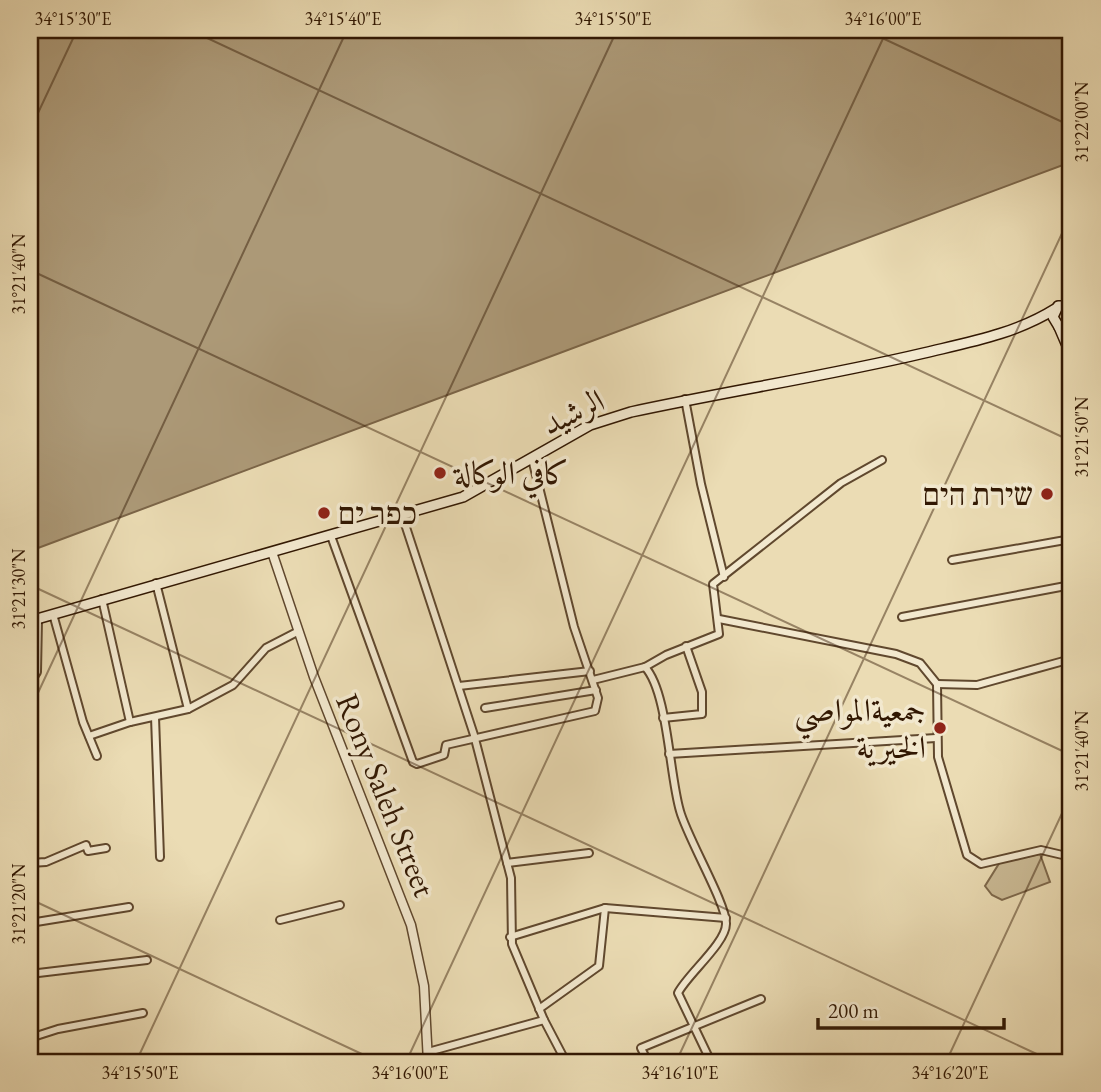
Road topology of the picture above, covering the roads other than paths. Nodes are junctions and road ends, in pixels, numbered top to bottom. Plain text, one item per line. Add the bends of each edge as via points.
1 (1069, 304) edge
2 (1055, 309) junction
3 (1030, 325) junction
4 (1058, 326) junction
5 (1071, 327) edge
6 (1071, 355) edge
7 (685, 399) junction
8 (532, 459) junction
9 (882, 460) dead end
10 (402, 515) junction
11 (331, 536) junction
12 (1071, 539) edge
13 (272, 552) junction
14 (951, 559) dead end
15 (724, 577) junction
16 (156, 583) junction
17 (1071, 585) edge
18 (102, 599) junction
19 (53, 614) junction
20 (902, 617) dead end
21 (719, 619) junction
22 (34, 620) edge
23 (297, 632) junction
24 (686, 646) junction
25 (1071, 659) edge
26 (645, 667) junction
27 (590, 671) junction
28 (593, 680) junction
29 (30, 683) edge
30 (937, 684) junction
31 (460, 686) junction
32 (596, 690) junction
33 (485, 708) dead end
34 (188, 709) junction
35 (155, 717) junction
36 (663, 718) junction
37 (130, 722) junction
38 (89, 736) junction
39 (936, 738) junction
40 (474, 739) junction
41 (669, 754) junction
42 (97, 756) dead end
43 (106, 848) dead end
44 (589, 853) dead end
45 (160, 857) dead end
46 (1071, 857) edge
47 (30, 863) edge
48 (507, 863) junction
49 (340, 905) dead end
50 (129, 907) dead end
51 (605, 908) junction
52 (726, 918) junction
53 (280, 920) dead end
54 (30, 923) edge
55 (510, 937) junction
56 (147, 960) dead end
57 (30, 974) edge
58 (761, 999) dead end
59 (540, 1009) junction
60 (143, 1013) dead end
61 (544, 1020) junction
62 (692, 1027) junction
63 (30, 1038) edge
64 (428, 1052) junction
65 (428, 1062) edge
66 (566, 1062) edge
67 (648, 1062) edge
68 (710, 1062) edge

1 - 2 main road, الرشيد
2 - 3 main road, الرشيد
2 - 4 main road
3 - 4 main road, الرشيد
3 - 7 main road, الرشيد via 897,359
4 - 5 main road, الرشيد
4 - 6 main road
7 - 8 main road, الرشيد via 590,425
7 - 15 street
8 - 10 main road, الرشيد via 463,497
8 - 27 street via 574,627
9 - 15 street via 841,483
10 - 11 main road, الرشيد
10 - 31 street
11 - 13 main road, الرشيد
11 - 40 street via 413,762 439,758 446,745
12 - 14 street
13 - 16 main road, الرشيد
13 - 23 street, Rony Saleh Street
15 - 21 street via 712,589
16 - 18 main road, الرشيد
16 - 34 street
17 - 20 street
18 - 19 main road, الرشيد
18 - 37 street
19 - 22 main road, الرشيد
19 - 38 street
21 - 24 street via 719,634
21 - 30 street via 896,653 920,663
22 - 29 street via 37,672
23 - 34 street via 266,648 233,685
23 - 64 street, Rony Saleh Street via 411,925 424,986
24 - 26 street
24 - 36 street via 702,692 702,714
25 - 30 street via 977,685
26 - 28 street
26 - 36 street via 653,676
27 - 28 street
27 - 31 street
28 - 32 street
30 - 39 street
31 - 40 street
32 - 33 street
32 - 40 street via 598,707 594,710
34 - 35 street
35 - 37 street
35 - 45 street
36 - 41 street
37 - 38 street
38 - 42 street
39 - 41 street
39 - 46 street via 967,855 981,864 1041,850
40 - 48 street
41 - 52 street via 686,833
43 - 47 street via 88,851 86,845 46,862
44 - 48 street
48 - 55 street
49 - 53 street
50 - 54 street
51 - 52 street
51 - 55 street
51 - 59 street via 599,966
52 - 62 street via 723,934 678,993
55 - 59 street
56 - 57 street
58 - 62 street
59 - 61 street
60 - 63 street
61 - 64 street
61 - 66 street
62 - 67 street via 641,1048
62 - 68 street
64 - 65 street, Rony Saleh Street

